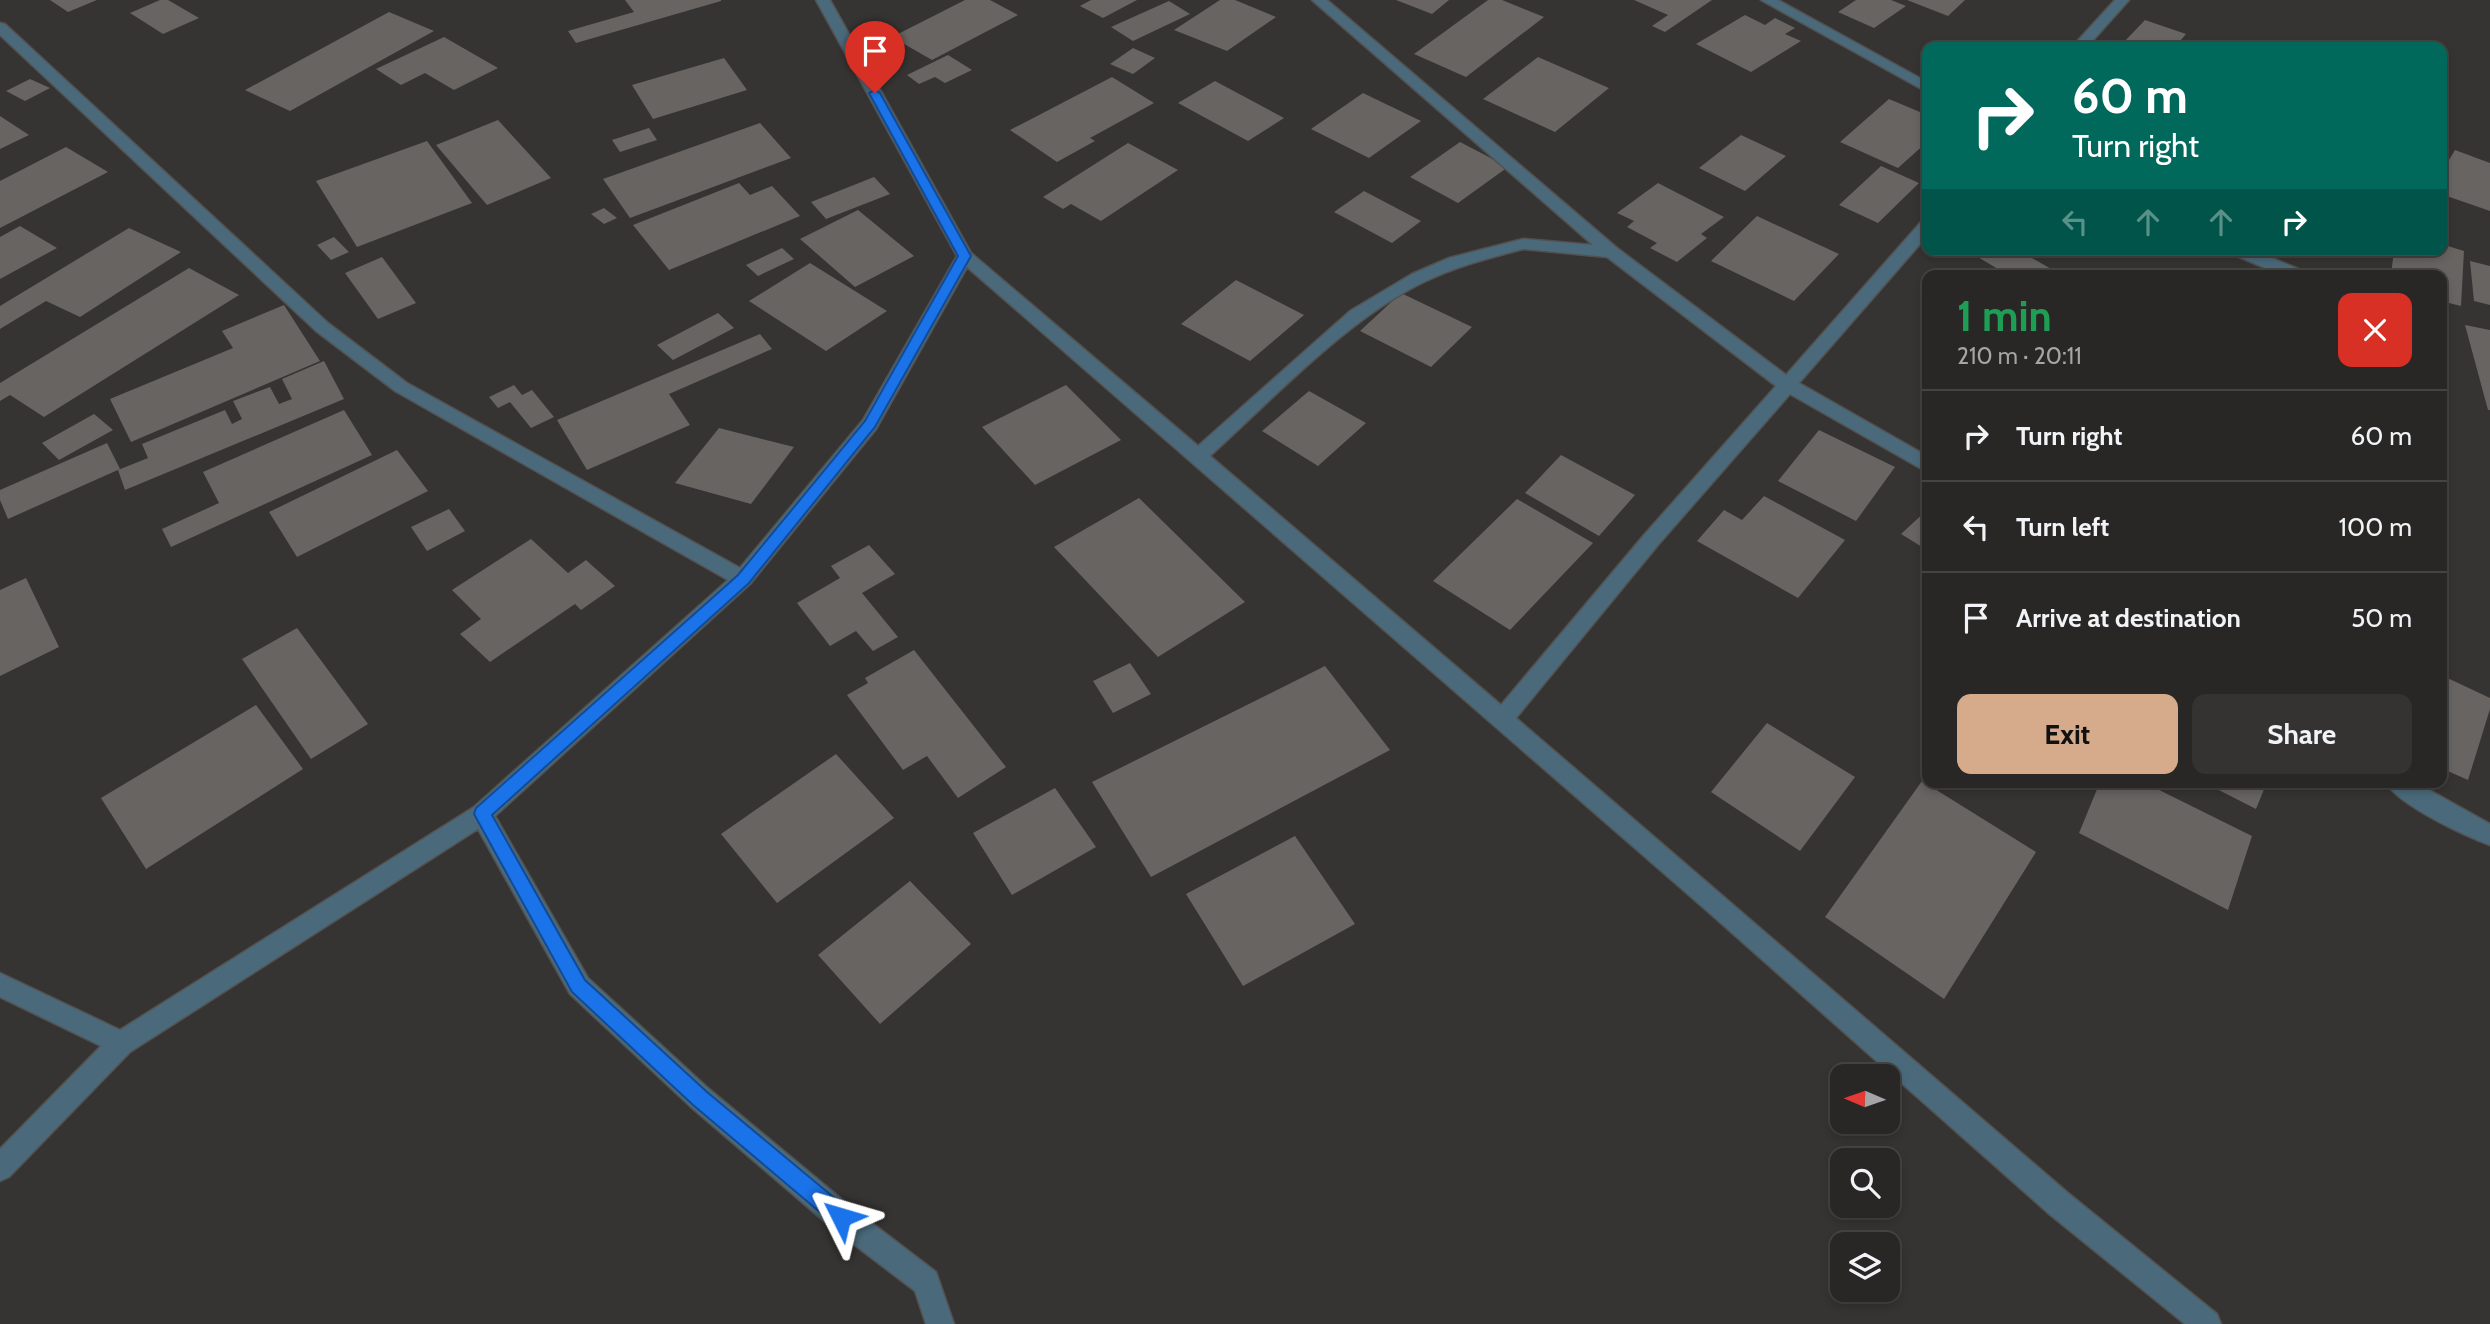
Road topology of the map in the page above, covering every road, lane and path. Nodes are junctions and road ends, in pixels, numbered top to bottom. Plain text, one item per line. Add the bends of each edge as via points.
1 (823, 0) edge
2 (1319, 0) edge
3 (1768, 0) edge
4 (2122, 0) edge
5 (0, 27) edge
6 (2084, 42) edge
7 (1922, 85) edge
8 (1922, 232) edge
9 (1611, 252) junction
10 (965, 256) junction
11 (2252, 256) edge
12 (2285, 270) edge
13 (1786, 384) junction
14 (1196, 458) junction
15 (1922, 462) edge
16 (743, 579) junction
17 (1502, 720) junction
18 (2405, 788) edge
19 (482, 814) junction
20 (2490, 835) edge
21 (0, 985) edge
22 (121, 1043) junction
23 (0, 1168) edge
24 (940, 1324) edge
25 (2207, 1324) edge

1 - 10 street
2 - 9 street
3 - 7 street
4 - 6 street
5 - 16 street via 322,327 401,387
8 - 13 street
9 - 13 street
9 - 14 street via 1523,244 1455,262 1418,278 1356,315
10 - 14 street
10 - 16 street via 870,424
11 - 12 street
13 - 15 street
13 - 17 street
14 - 17 street
16 - 19 street
17 - 25 street via 2058,1203
18 - 20 street
19 - 22 street
19 - 24 street via 579,986 700,1098 926,1282
21 - 22 street
22 - 23 street

